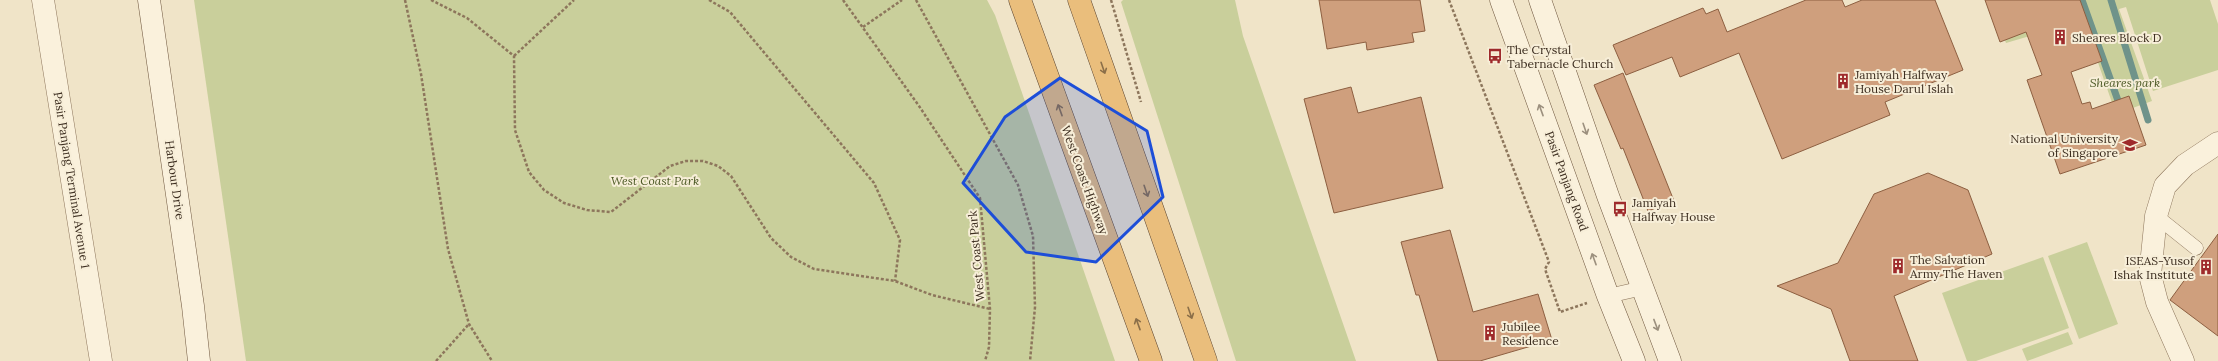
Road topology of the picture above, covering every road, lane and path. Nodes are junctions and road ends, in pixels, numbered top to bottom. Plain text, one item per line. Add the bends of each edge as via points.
1 (42, 0) edge
2 (149, 0) edge
3 (405, 0) edge
4 (431, 0) edge
5 (574, 0) edge
6 (709, 0) edge
7 (843, 0) edge
8 (902, 0) edge
9 (916, 0) edge
10 (1020, 0) edge
11 (1079, 0) edge
12 (1449, 0) edge
13 (1501, 0) edge
14 (1540, 0) edge
15 (863, 27) junction
16 (514, 56) junction
17 (2218, 143) edge
18 (2156, 216) junction
19 (2196, 248) dead end
20 (894, 281) junction
21 (1643, 288) junction
22 (1608, 296) junction
23 (990, 309) junction
24 (469, 324) junction
25 (101, 361) edge
26 (198, 361) edge
27 (436, 361) edge
28 (492, 361) edge
29 (985, 361) edge
30 (1030, 361) edge
31 (1151, 361) edge
32 (1206, 361) edge
33 (1634, 361) edge
34 (1670, 361) edge
35 (2183, 361) edge

1 - 25 main road, Pasir Panjang Terminal Avenue 1
2 - 26 main road, Harbour Drive via 193,306
3 - 24 path via 420,74 448,249
4 - 16 path via 467,18
5 - 16 path
6 - 20 path via 730,12 874,183 900,240
7 - 15 path, West Coast Park
8 - 15 path
9 - 30 path via 1018,185 1033,236 1035,307
31 -> 10 highway, West Coast Highway
11 -> 32 highway
12 - 22 path via 1549,262 1545,269 1560,312
22 -> 13 main road, Pasir Panjang Road
14 -> 21 main road
15 - 23 path, West Coast Park via 980,198
16 - 20 path via 515,130 529,172 544,190 564,203 587,210 611,212 670,166 702,160 718,166 731,176 771,238 791,257 814,269
17 - 18 main road via 2184,165 2165,186
18 - 19 lane
18 - 35 main road via 2150,275 2157,302
20 - 23 path via 932,295
21 - 22 lane
21 -> 34 main road
22 - 33 main road, Pasir Panjang Road
23 - 29 path, West Coast Park via 989,348
24 - 27 path
24 - 28 path

